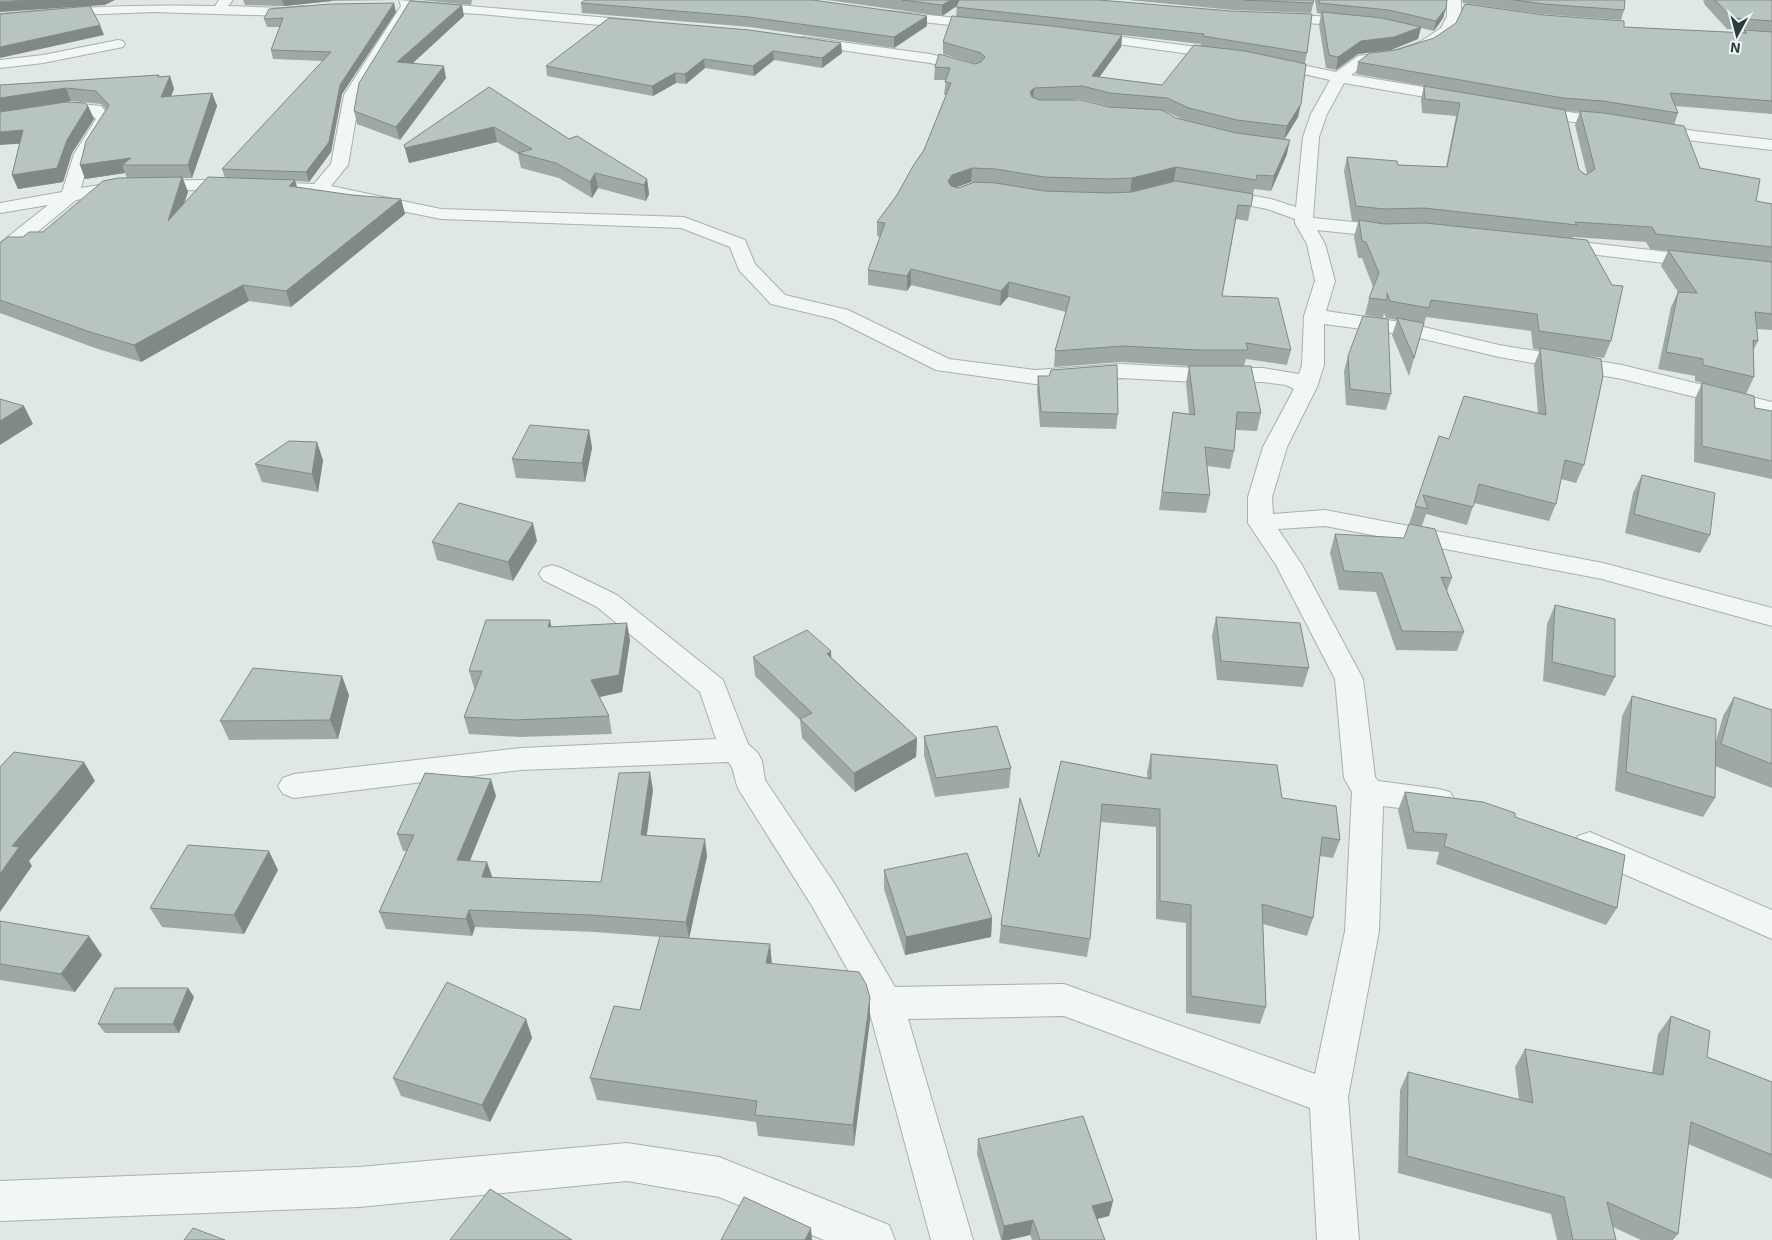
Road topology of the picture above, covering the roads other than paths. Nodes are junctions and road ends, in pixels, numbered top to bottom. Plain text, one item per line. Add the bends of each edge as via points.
1 (402, 4) edge
2 (1454, 4) edge
3 (222, 5) edge
4 (322, 8) edge
5 (1470, 10) edge
6 (875, 12) edge
7 (1256, 17) edge
8 (0, 18) edge
9 (1365, 23) edge
10 (660, 26) edge
11 (1001, 27) edge
12 (1070, 34) edge
13 (791, 40) edge
14 (118, 44) dead end
15 (0, 64) edge
16 (976, 70) edge
17 (1339, 77) junction
18 (1474, 100) edge
19 (1512, 108) edge
20 (0, 120) edge
21 (1772, 145) edge
22 (319, 190) junction
23 (1202, 192) edge
24 (70, 196) junction
25 (0, 208) edge
26 (1304, 220) junction
27 (1412, 231) edge
28 (1542, 244) edge
29 (0, 252) edge
30 (1772, 270) edge
31 (1314, 316) junction
32 (1306, 386) junction
33 (1772, 409) edge
34 (1261, 523) junction
35 (552, 574) dead end
36 (1772, 617) edge
37 (735, 750) junction
38 (294, 786) dead end
39 (1368, 792) junction
40 (1467, 805) edge
41 (1559, 835) edge
42 (1772, 925) edge
43 (885, 1003) junction
44 (1329, 1097) junction
45 (0, 1201) edge
46 (874, 1240) edge
47 (952, 1240) edge
48 (1338, 1240) edge

1 - 10 street
1 - 22 street via 352,95 339,165
2 - 5 street
2 - 17 street via 1454,16 1447,30 1428,35 1425,45 1393,56 1363,59
3 - 4 street via 284,12
3 - 8 street
6 - 11 street
7 - 9 street
12 - 17 street via 1248,59
13 - 16 street via 918,55
14 - 15 street
17 - 18 street
17 - 26 street via 1301,149
19 - 21 street
20 - 24 street via 71,108 95,109 104,118 82,154
22 - 24 street via 207,185 124,186
22 - 32 street via 441,214 684,223 738,244 746,266 778,300 841,314 944,364 1035,377 1121,371 1263,375 1292,379
23 - 26 street via 1271,204
24 - 25 street
24 - 29 street
26 - 27 street via 1380,232
26 - 31 street via 1316,244 1324,281
28 - 30 street
31 - 32 street via 1313,365
31 - 33 street via 1407,329 1498,351 1622,372
32 - 34 street via 1275,447 1260,497
34 - 36 street via 1325,518 1603,571
34 - 39 street via 1289,565 1349,678 1360,778
35 - 37 street via 607,601 713,687
37 - 38 street via 521,759
37 - 43 street via 747,760 750,782 824,896
39 - 40 street
39 - 44 street via 1362,931
41 - 42 street via 1596,847
43 - 44 street via 1064,1000
43 - 47 street
44 - 48 street
45 - 46 street via 359,1187 627,1162 719,1177

